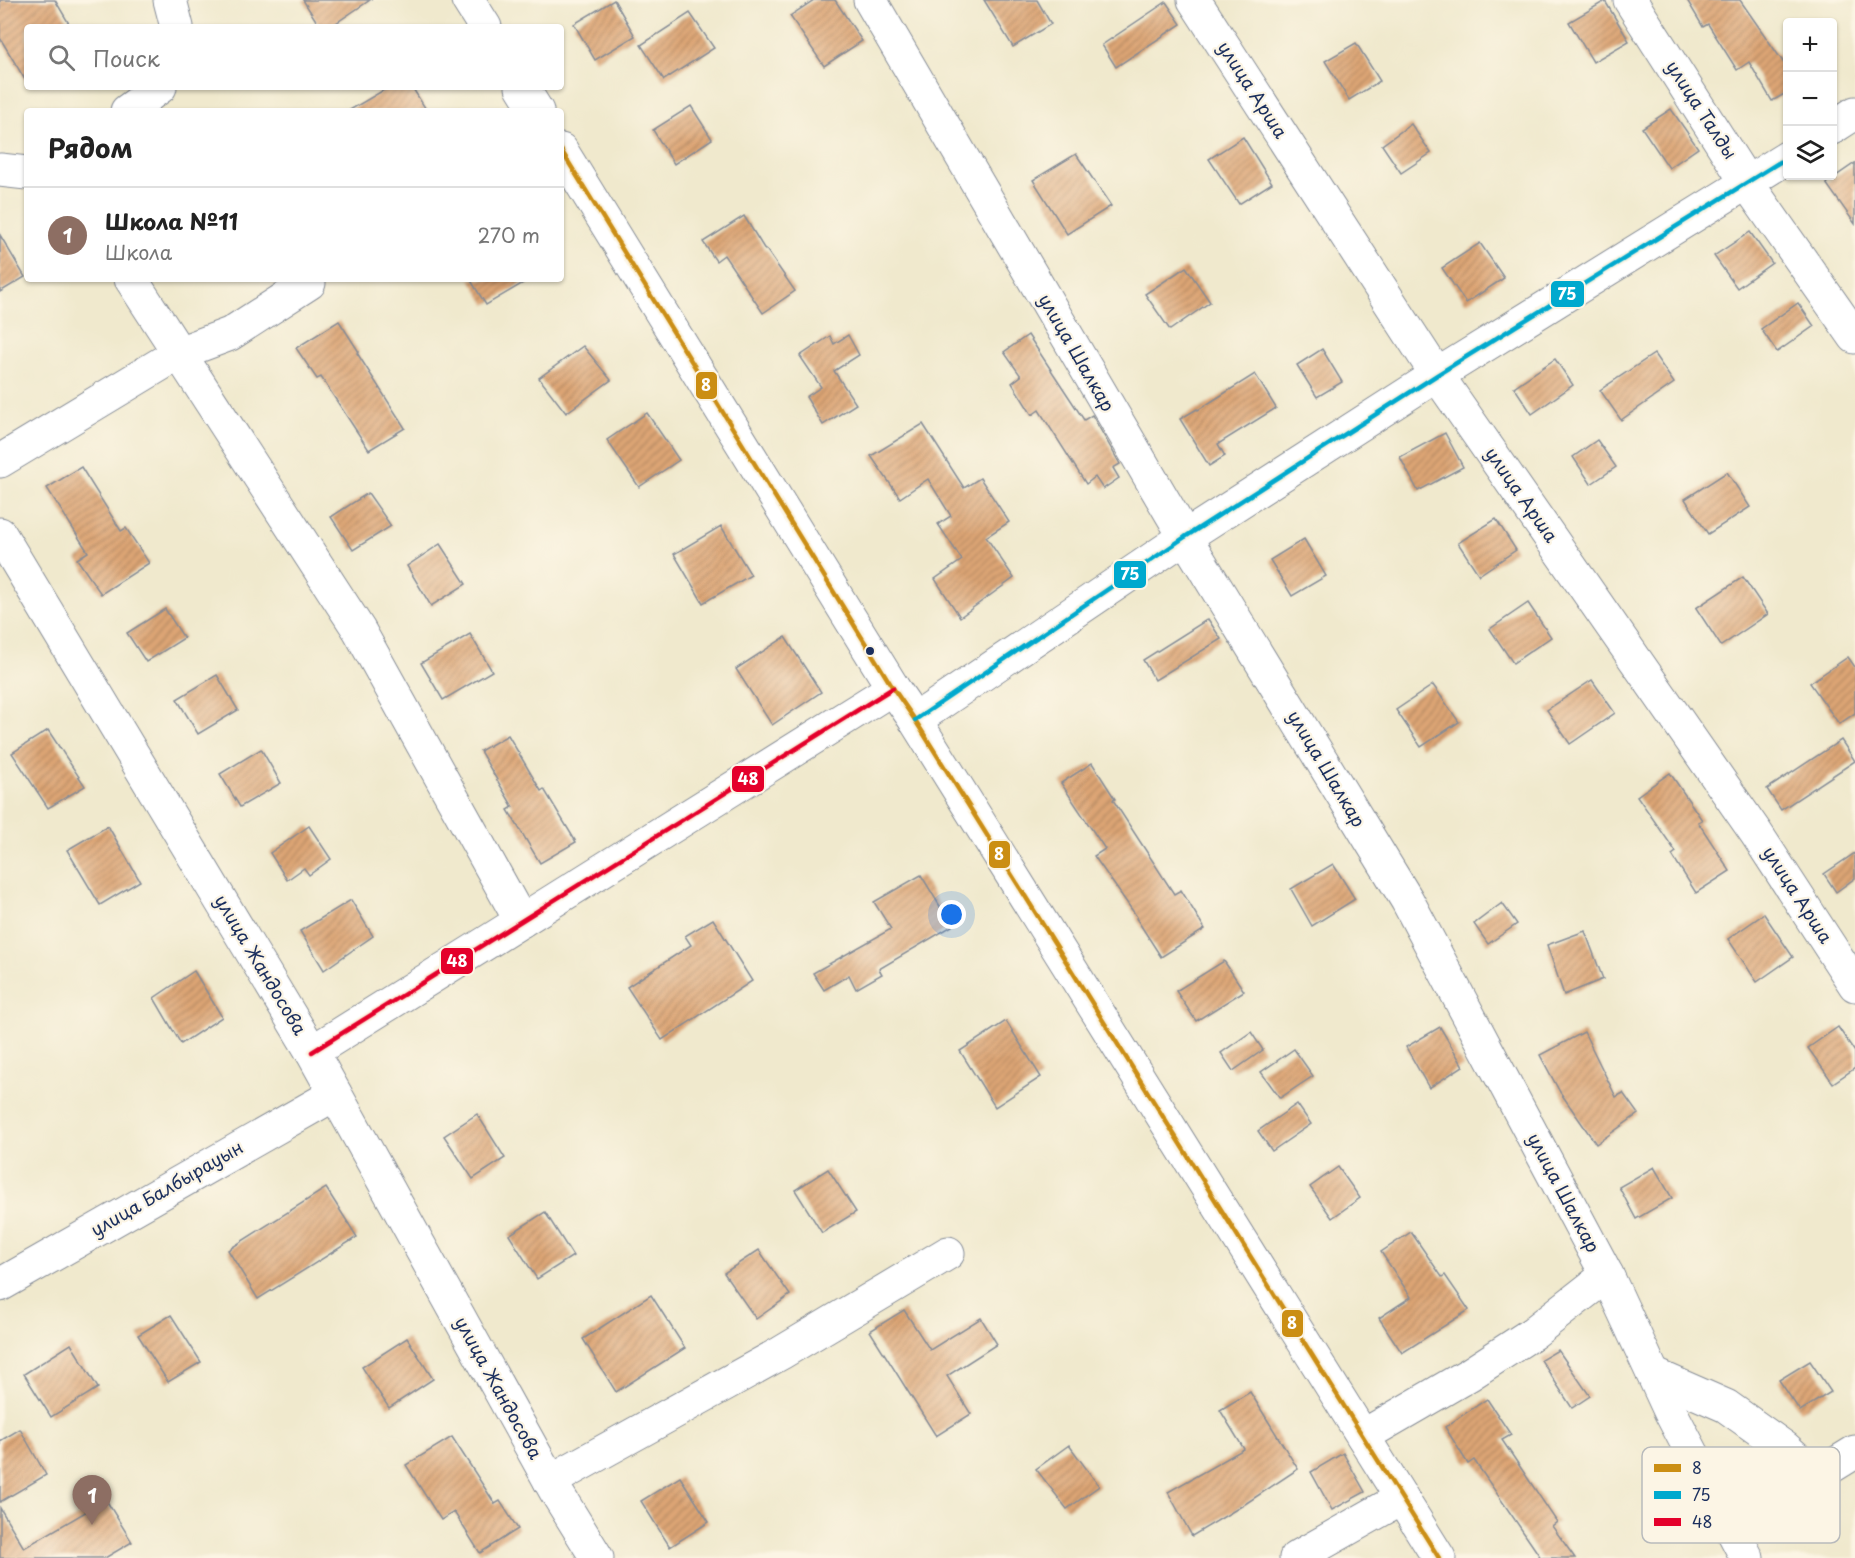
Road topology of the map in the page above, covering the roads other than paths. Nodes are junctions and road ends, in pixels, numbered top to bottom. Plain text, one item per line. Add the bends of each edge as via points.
1 (170, 0) edge
2 (468, 0) edge
3 (870, 0) edge
4 (1194, 0) edge
5 (1630, 0) edge
6 (176, 24) edge
7 (483, 24) edge
8 (156, 90) edge
9 (524, 90) edge
10 (131, 108) edge
11 (535, 108) edge
12 (1855, 113) edge
13 (1836, 126) edge
14 (564, 155) edge
15 (1783, 160) edge
16 (0, 170) edge
17 (24, 173) edge
18 (1747, 183) junction
19 (133, 282) edge
20 (309, 283) dead end
21 (1855, 338) edge
22 (178, 353) junction
23 (1437, 375) junction
24 (0, 461) edge
25 (0, 534) edge
26 (1185, 537) junction
27 (893, 688) junction
28 (915, 720) junction
29 (521, 921) junction
30 (1855, 985) edge
31 (312, 1052) junction
32 (334, 1094) junction
33 (948, 1253) dead end
34 (1607, 1275) junction
35 (0, 1285) edge
36 (1653, 1374) junction
37 (1363, 1436) junction
38 (1690, 1447) edge
39 (1784, 1447) edge
40 (1855, 1452) edge
41 (1840, 1461) edge
42 (550, 1481) junction
43 (1402, 1498) junction
44 (597, 1558) edge
45 (1296, 1558) edge
46 (1439, 1558) edge

1 - 6 street
2 - 7 street
3 - 26 street, улица Шалкар
4 - 23 street, улица Арша
5 - 18 street, улица Талды
8 - 10 street
9 - 11 street
12 - 13 street
14 - 27 street
15 - 18 street
16 - 17 street
18 - 21 street, улица Талды
18 - 23 street
19 - 22 street
20 - 22 street via 230,334
22 - 24 street
22 - 29 street via 359,630
23 - 26 street
23 - 30 street, улица Арша via 1756,832
25 - 31 street, улица Жандосова
26 - 28 street
26 - 34 street, улица Шалкар via 1407,900
27 - 28 street
27 - 29 street
28 - 37 street
29 - 31 street
31 - 32 street, улица Жандосова
32 - 35 street, улица Балбырауын
32 - 42 street, улица Жандосова
33 - 42 street via 781,1353
34 - 36 street, улица Шалкар
34 - 37 street via 1524,1339
36 - 38 street, улица Шалкар
36 - 39 street via 1726,1406
37 - 43 street
40 - 41 street
42 - 44 street, улица Жандосова
43 - 45 street
43 - 46 street

